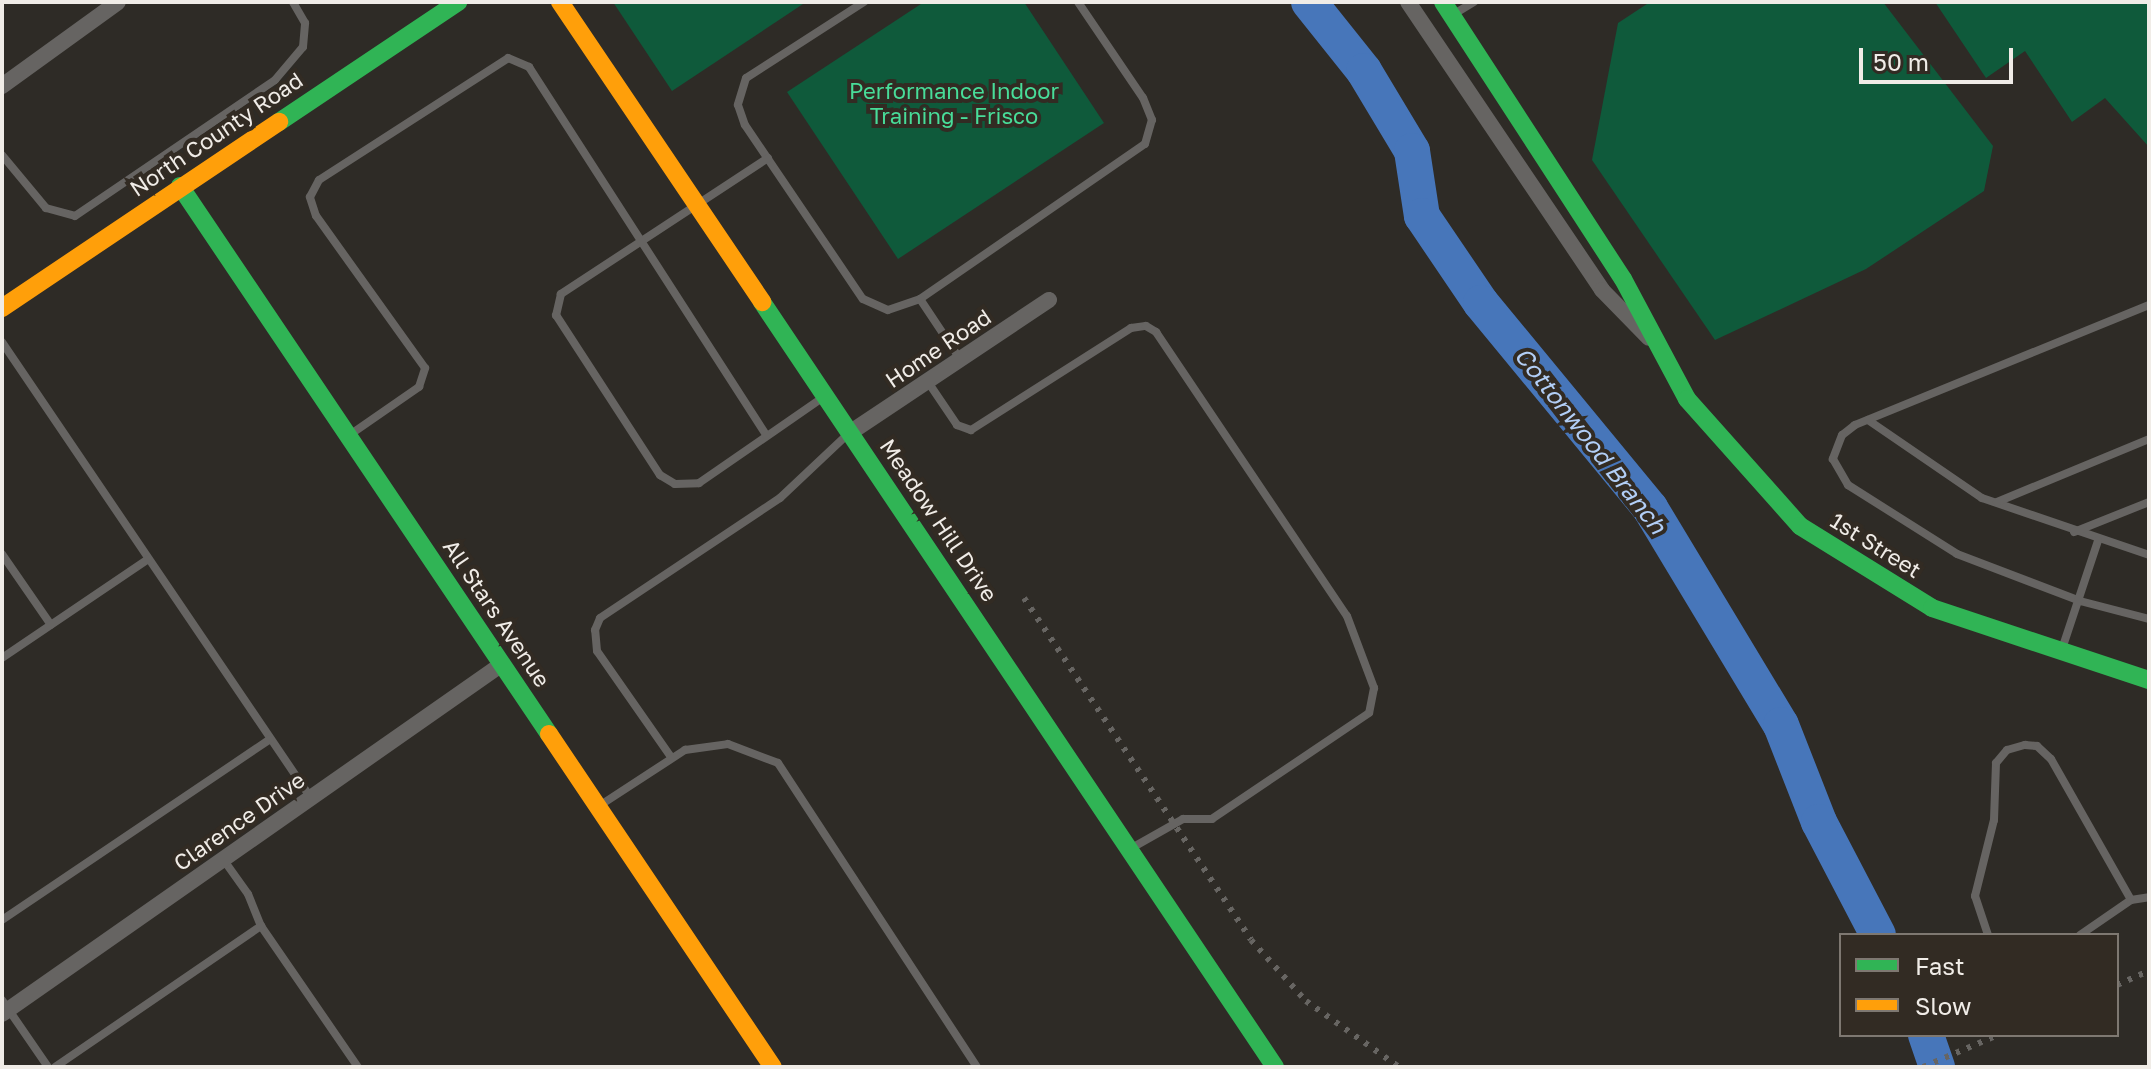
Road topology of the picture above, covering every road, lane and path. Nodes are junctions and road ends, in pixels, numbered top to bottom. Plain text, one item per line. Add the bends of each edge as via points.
1 (293, 2) edge
2 (458, 2) edge
3 (560, 2) edge
4 (864, 2) edge
5 (1078, 2) edge
6 (1408, 2) edge
7 (1474, 2) edge
8 (119, 4) edge
9 (1447, 9) edge
10 (1428, 33) junction
11 (2, 85) edge
12 (2, 155) edge
13 (768, 158) junction
14 (180, 186) junction
15 (696, 203) junction
16 (641, 240) junction
17 (920, 299) junction
18 (1049, 300) dead end
19 (2149, 305) edge
20 (2, 308) edge
21 (2, 342) edge
22 (1654, 344) junction
23 (960, 359) junction
24 (927, 381) junction
25 (826, 395) junction
26 (1868, 420) junction
27 (851, 432) junction
28 (348, 435) junction
29 (766, 435) junction
30 (2149, 439) edge
31 (2149, 502) edge
32 (1996, 503) junction
33 (2074, 532) junction
34 (2098, 541) junction
35 (2, 554) edge
36 (2149, 555) edge
37 (148, 559) junction
38 (2080, 601) junction
39 (2149, 619) edge
40 (51, 625) junction
41 (2060, 654) junction
42 (2, 658) edge
43 (502, 664) junction
44 (2149, 680) edge
45 (270, 739) junction
46 (671, 757) junction
47 (311, 798) junction
48 (598, 807) junction
49 (1130, 849) junction
50 (223, 859) junction
51 (2149, 897) edge
52 (2131, 900) junction
53 (2, 920) edge
54 (261, 926) junction
55 (1987, 933) edge
56 (2083, 933) edge
57 (4, 1008) edge
58 (48, 1067) edge
59 (55, 1067) edge
60 (358, 1067) edge
61 (773, 1067) edge
62 (977, 1067) edge
63 (1275, 1067) edge

1 - 12 lane via 305,23 303,47 275,80 75,216 46,208
2 - 14 street, North County Road
3 - 15 street, Meadow Hill Drive
4 - 13 lane via 740,87 738,105 745,125
5 - 17 lane via 1143,98 1152,120 1145,144
6 - 10 street, 1st Street
7 - 9 lane
8 - 11 street
9 - 10 street
9 - 22 street, 1st Street via 1623,279
10 - 22 street, 1st Street via 1602,290
13 - 15 lane
13 - 17 lane via 863,299 888,310
14 - 20 street, North County Road
14 - 28 street, All Stars Avenue
15 - 16 lane
15 - 25 street, Meadow Hill Drive
16 - 28 lane via 529,67 508,58 491,64 319,180 310,197 316,216 425,368 419,387
16 - 29 lane
16 - 29 lane via 561,294 556,305 562,330 660,475 675,484 699,483
17 - 23 lane
18 - 23 street, Home Road
19 - 26 lane
21 - 37 lane
22 - 41 street, 1st Street via 1687,399 1800,526 1932,608
23 - 24 street, Home Road
24 - 27 street, Home Road
24 - 49 lane via 957,425 971,430 1131,328 1146,326 1156,332 1347,616 1374,688 1376,700 1369,713 1212,819 1183,819
25 - 27 street, Meadow Hill Drive
25 - 29 lane
26 - 32 lane
26 - 38 lane via 1842,435 1834,447 1833,459 1848,485 1957,554
27 - 46 lane via 780,498 600,618 597,651
27 - 49 street, Meadow Hill Drive
28 - 43 street, All Stars Avenue
30 - 32 lane
31 - 33 lane
32 - 33 lane
33 - 34 lane
34 - 36 lane
34 - 38 lane
35 - 40 lane
37 - 40 lane
37 - 45 lane
38 - 39 lane
38 - 41 lane
40 - 42 lane
41 - 44 street, 1st Street
43 - 47 street, Clarence Drive
43 - 48 street, All Stars Avenue
45 - 47 lane
45 - 53 lane
46 - 48 lane
46 - 62 lane via 728,744 778,763
47 - 50 street, Clarence Drive
48 - 61 street, All Stars Avenue
49 - 63 street, Meadow Hill Drive
50 - 54 lane via 248,894
50 - 57 street, Clarence Drive
51 - 52 lane
52 - 55 lane via 2051,759 2037,746 2016,748 1996,763 1994,820 1975,896
52 - 56 lane
54 - 59 lane
54 - 60 lane
57 - 58 lane

